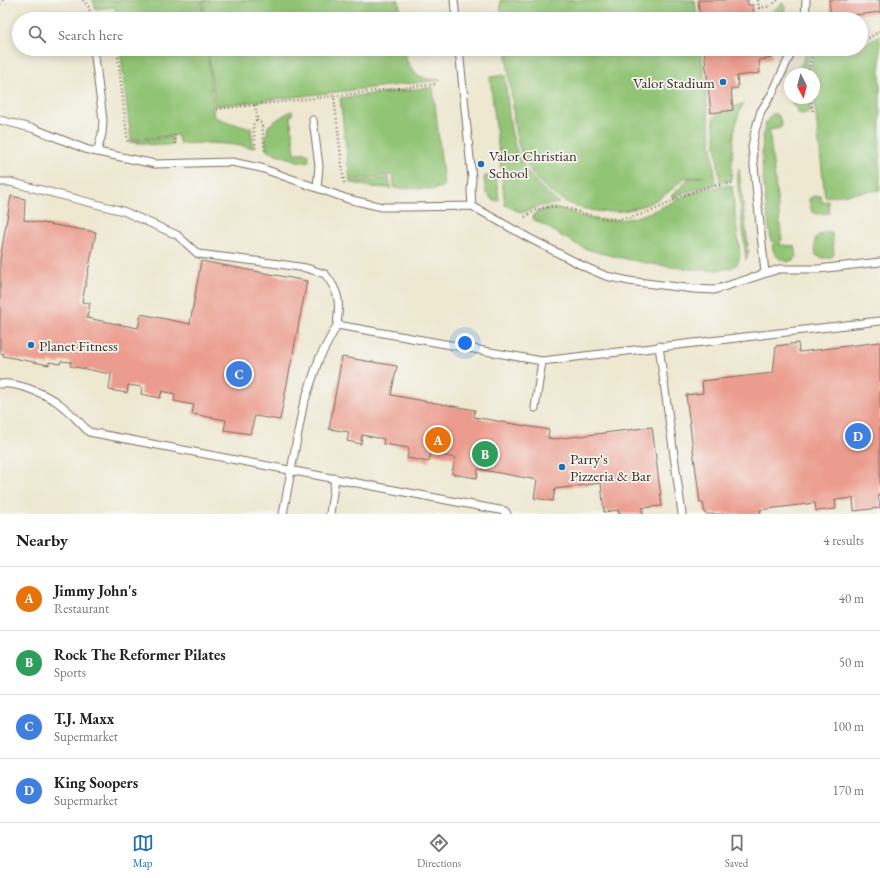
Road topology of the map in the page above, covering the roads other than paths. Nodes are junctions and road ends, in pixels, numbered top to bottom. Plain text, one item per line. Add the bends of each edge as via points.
1 (454, 0) edge
2 (806, 0) edge
3 (455, 12) edge
4 (805, 12) edge
5 (95, 56) edge
6 (460, 56) edge
7 (790, 56) edge
8 (0, 120) edge
9 (313, 120) dead end
10 (97, 152) junction
11 (0, 182) edge
12 (317, 188) junction
13 (472, 206) junction
14 (880, 262) edge
15 (765, 273) junction
16 (880, 320) edge
17 (337, 325) junction
18 (659, 346) junction
19 (542, 361) junction
20 (0, 384) edge
21 (535, 408) dead end
22 (290, 470) junction
23 (335, 478) junction
24 (283, 514) edge
25 (330, 514) edge
26 (507, 514) edge
27 (682, 514) edge

1 - 3 lane
2 - 4 lane
5 - 10 lane via 103,120
6 - 13 lane via 472,178
7 - 15 lane via 761,111 752,147
8 - 10 lane via 35,129
9 - 12 lane via 319,166
10 - 12 lane via 155,164 232,162 261,168
11 - 17 lane via 10,182 123,211 177,235 198,254 299,267 325,274 337,292 340,306
12 - 13 lane via 382,207
13 - 15 lane via 561,255 606,276 636,282 714,290
14 - 15 lane via 818,269 779,269
16 - 18 lane
17 - 19 lane
17 - 22 lane via 319,359 303,406
18 - 19 lane
18 - 27 lane
19 - 21 lane
20 - 22 lane via 22,386 54,400 89,432
22 - 23 lane
22 - 24 lane
23 - 25 lane
23 - 26 lane via 505,511

